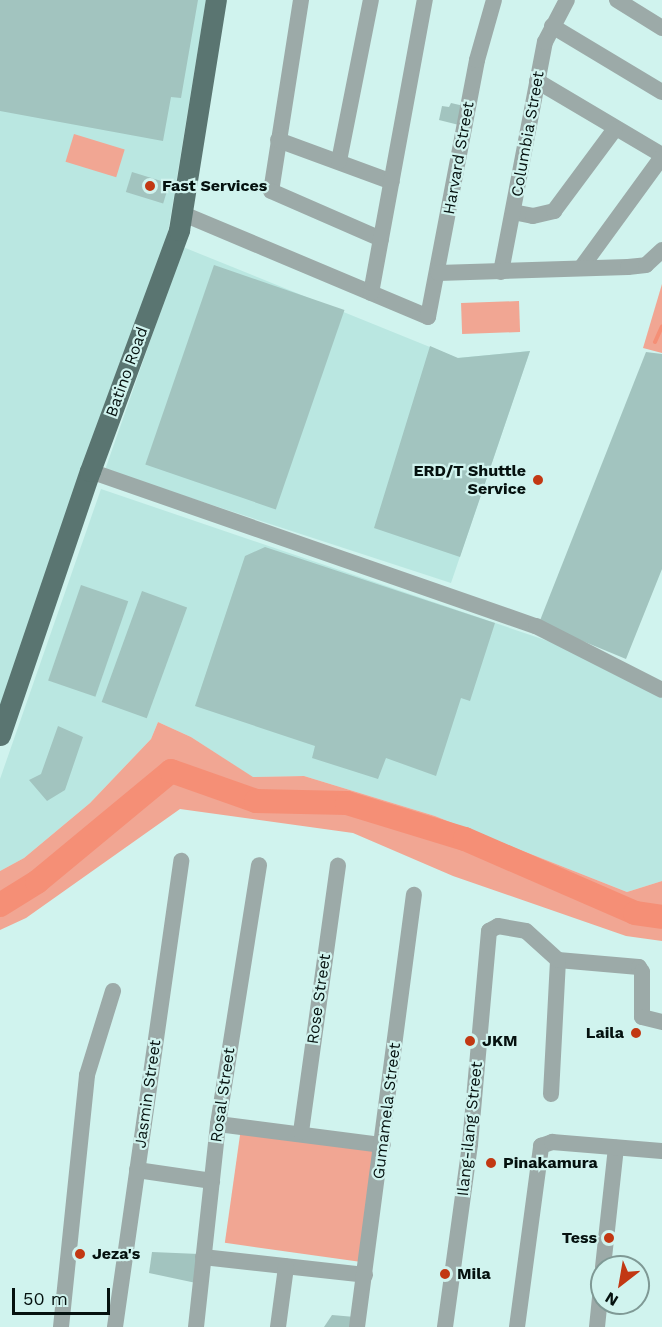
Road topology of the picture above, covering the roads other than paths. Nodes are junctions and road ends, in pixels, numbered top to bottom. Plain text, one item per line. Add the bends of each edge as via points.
1 (216, 0) edge
2 (301, 0) edge
3 (371, 0) edge
4 (425, 0) edge
5 (494, 0) edge
6 (567, 0) edge
7 (616, 0) edge
8 (552, 26) junction
9 (662, 28) edge
10 (537, 81) junction
11 (662, 92) edge
12 (615, 129) junction
13 (278, 141) junction
14 (662, 156) edge
15 (339, 161) junction
16 (392, 182) junction
17 (513, 212) junction
18 (181, 213) junction
19 (381, 239) junction
20 (662, 250) edge
21 (581, 268) junction
22 (501, 272) junction
23 (438, 273) junction
24 (371, 293) junction
25 (90, 471) junction
26 (662, 690) edge
27 (0, 735) edge
28 (181, 861) dead end
29 (259, 865) dead end
30 (338, 866) dead end
31 (414, 895) dead end
32 (558, 960) junction
33 (113, 992) dead end
34 (662, 1022) edge
35 (551, 1094) dead end
36 (218, 1124) junction
37 (301, 1132) junction
38 (383, 1145) junction
39 (616, 1148) junction
40 (662, 1151) edge
41 (137, 1170) junction
42 (212, 1180) junction
43 (604, 1255) edge
44 (203, 1257) junction
45 (286, 1267) junction
46 (365, 1275) junction
47 (61, 1327) edge
48 (115, 1327) edge
49 (196, 1327) edge
50 (278, 1327) edge
51 (357, 1327) edge
52 (445, 1327) edge
53 (518, 1327) edge

1 - 18 main road, Batino Road
2 - 13 street
3 - 15 street
4 - 16 street
5 - 23 street, Harvard Street via 477,60
6 - 8 street, Columbia Street
7 - 9 street
8 - 10 street, Columbia Street
8 - 11 street
10 - 12 street
10 - 17 street, Columbia Street
12 - 14 street
12 - 17 street via 554,211 533,216
13 - 15 street
13 - 19 street via 272,191
14 - 21 street
15 - 16 street
16 - 19 street
17 - 22 street, Columbia Street
18 - 24 street
18 - 25 main road, Batino Road via 179,230
19 - 24 street
20 - 21 street via 646,265
21 - 22 street
22 - 23 street
23 - 24 street, Harvard Street via 428,317
25 - 26 street via 536,626
25 - 27 main road, Batino Road
28 - 41 street, Jasmin Street
29 - 36 street, Rosal Street
30 - 37 street, Rose Street
31 - 38 street, Gumamela Street
32 - 34 street via 639,967 642,1017
32 - 35 street
32 - 52 street, Ilang-ilang Street via 526,931 498,926 489,931 470,1144
33 - 47 street via 87,1075
36 - 37 street
36 - 42 street, Rosal Street
37 - 38 street
38 - 46 street, Gumamela Street
39 - 40 street
39 - 43 street
39 - 53 street via 545,1142 538,1153
41 - 42 street
41 - 48 street, Jasmin Street
42 - 44 street, Rosal Street
44 - 45 street
44 - 49 street, Rosal Street
45 - 46 street
45 - 50 street
46 - 51 street, Gumamela Street

